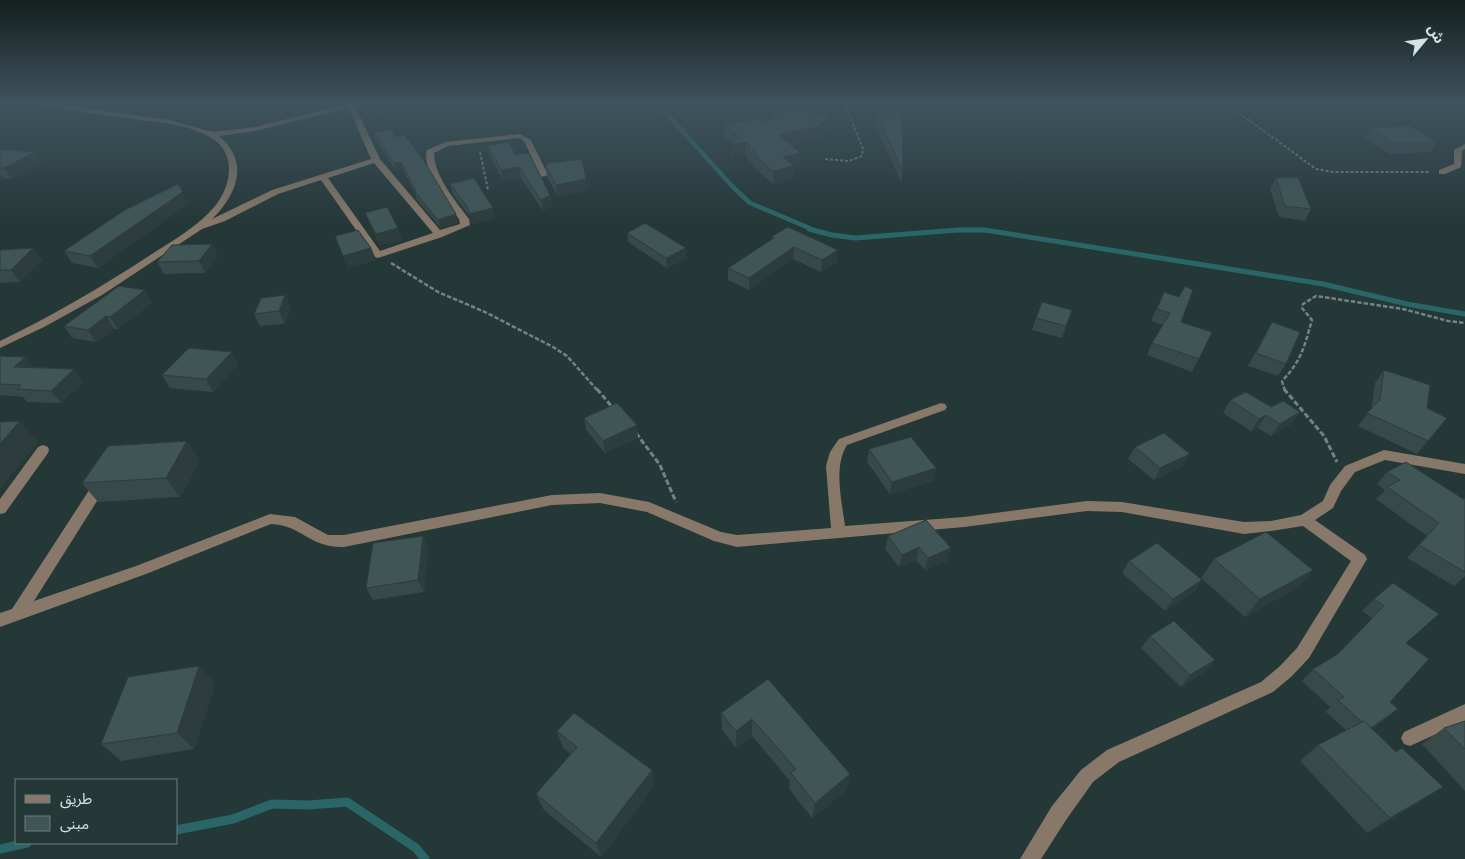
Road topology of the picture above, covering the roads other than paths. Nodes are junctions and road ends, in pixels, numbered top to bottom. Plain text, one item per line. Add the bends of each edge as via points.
1 (224, 144) edge
2 (369, 144) edge
3 (446, 144) edge
4 (529, 144) edge
5 (1465, 146) edge
6 (376, 160) junction
7 (1442, 172) road end
8 (544, 175) edge
9 (323, 178) junction
10 (195, 228) junction
11 (439, 236) junction
12 (0, 345) edge
13 (942, 407) dead end
14 (43, 450) dead end
15 (111, 469) edge
16 (1465, 469) edge
17 (0, 509) edge
18 (1305, 520) junction
19 (838, 533) junction
20 (17, 614) junction
21 (0, 620) edge
22 (1465, 712) edge
23 (1410, 738) dead end
24 (1030, 859) edge

1 - 10 street via 229,149 234,174 230,189 218,208
2 - 6 street
3 - 11 street via 429,154 442,186 465,223
4 - 8 street
5 - 7 street via 1458,150 1458,165
6 - 9 street
6 - 11 street
9 - 10 street via 275,192 222,219
9 - 11 street via 378,255
10 - 12 street via 124,278
13 - 19 street via 843,442 836,452 833,466
14 - 17 street
15 - 20 street
16 - 18 street via 1384,456 1350,469 1328,504
18 - 19 street via 1244,528 1151,511 1087,506 964,522
18 - 24 street via 1360,559 1303,653 1267,687 1106,761 1087,776
19 - 20 street via 737,540 719,537 649,507 600,498 552,500 386,534 329,542 288,519 270,519
20 - 21 street
22 - 23 street

